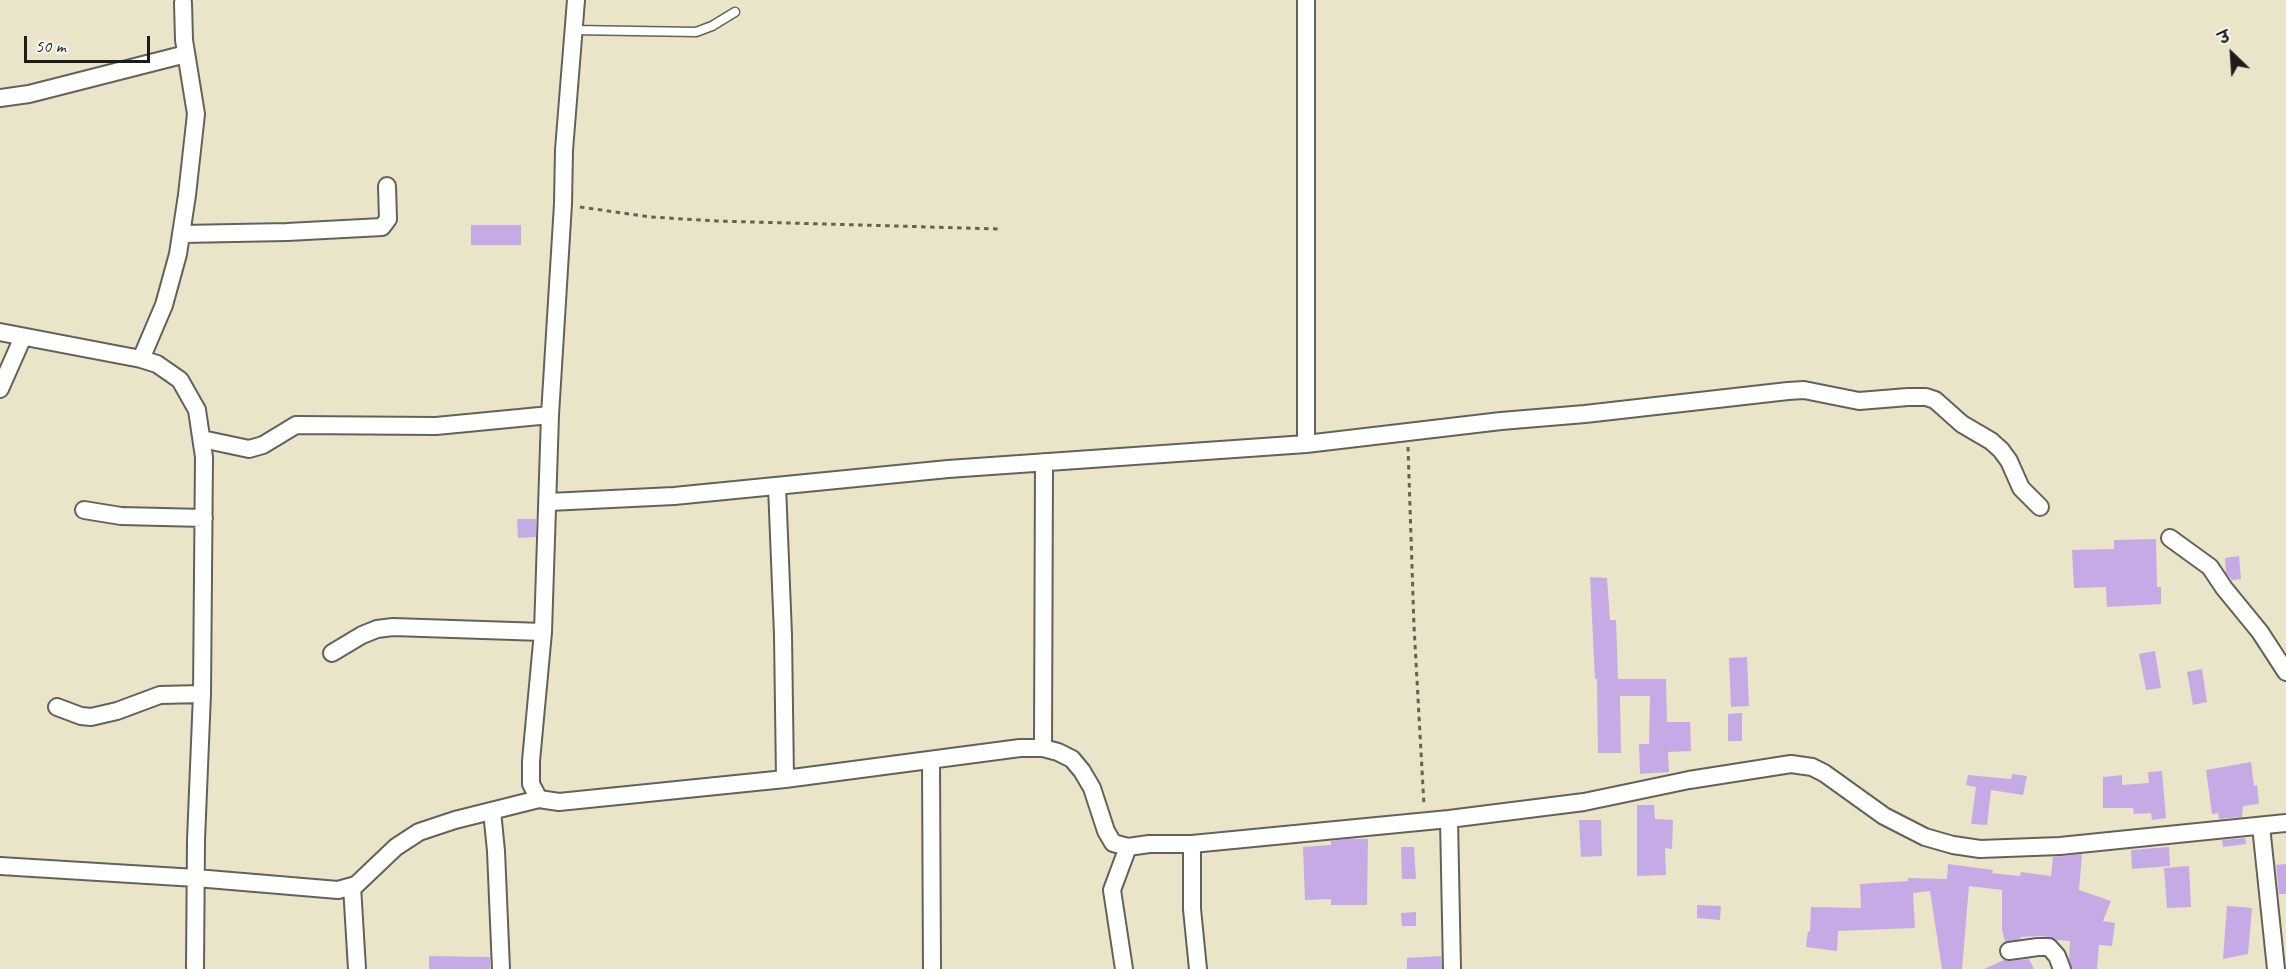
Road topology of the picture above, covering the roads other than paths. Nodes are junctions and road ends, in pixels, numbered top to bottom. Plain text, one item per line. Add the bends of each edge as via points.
1 (576, 0) edge
2 (1306, 0) edge
3 (183, 3) dead end
4 (735, 12) dead end
5 (573, 30) junction
6 (186, 54) junction
7 (0, 98) edge
8 (387, 186) dead end
9 (182, 234) junction
10 (0, 332) edge
11 (23, 337) junction
12 (141, 359) junction
13 (0, 388) edge
14 (550, 415) junction
15 (202, 439) junction
16 (1306, 444) junction
17 (1044, 462) junction
18 (777, 486) junction
19 (549, 502) junction
20 (2040, 507) dead end
21 (84, 510) dead end
22 (204, 518) junction
23 (2170, 538) dead end
24 (543, 633) junction
25 (332, 653) dead end
26 (2286, 672) edge
27 (202, 694) junction
28 (57, 707) dead end
29 (1043, 748) junction
30 (931, 760) junction
31 (785, 779) junction
32 (539, 799) junction
33 (492, 811) junction
34 (1449, 819) junction
35 (2286, 823) edge
36 (2261, 826) junction
37 (1192, 844) junction
38 (1128, 847) junction
39 (0, 866) edge
40 (196, 878) junction
41 (352, 886) junction
42 (2009, 951) dead end
43 (195, 969) edge
44 (357, 969) edge
45 (501, 969) edge
46 (932, 969) edge
47 (1124, 969) edge
48 (1198, 969) edge
49 (1452, 969) edge
50 (2062, 969) edge
51 (2276, 969) edge

1 - 5 street
2 - 16 street
3 - 6 street
4 - 5 lane via 696,32
5 - 14 street
6 - 7 street
6 - 9 street via 196,114
8 - 9 street via 388,219 382,227
9 - 12 street via 165,305
10 - 11 street
11 - 12 street
11 - 13 street
12 - 15 street via 180,380 196,410
14 - 15 street via 436,426 296,425 263,446 249,449
14 - 19 street
15 - 22 street
16 - 17 street
16 - 20 street via 1788,391 1818,392 1859,401 1926,397 2001,450 2022,488
17 - 18 street
17 - 29 street
18 - 19 street
18 - 31 street
19 - 24 street
21 - 22 street via 122,516
22 - 27 street
23 - 26 street via 2210,567
24 - 25 street via 393,627 362,635
24 - 32 street via 530,776
27 - 28 street via 160,694 91,717
27 - 40 street
29 - 30 street
29 - 38 street via 1072,759 1092,788 1113,843
30 - 31 street
30 - 46 street
31 - 32 street via 559,802
32 - 33 street
33 - 41 street via 419,832
33 - 45 street
34 - 36 street via 1584,802 1689,780 1801,764 1824,773 1903,826 1953,845 1991,849 2060,846
34 - 37 street
34 - 49 street
35 - 36 street
36 - 51 street
37 - 38 street
37 - 48 street via 1192,909
38 - 47 street via 1112,890
39 - 40 street
40 - 41 street via 338,890
40 - 43 street
41 - 44 street
42 - 50 street via 2049,947

